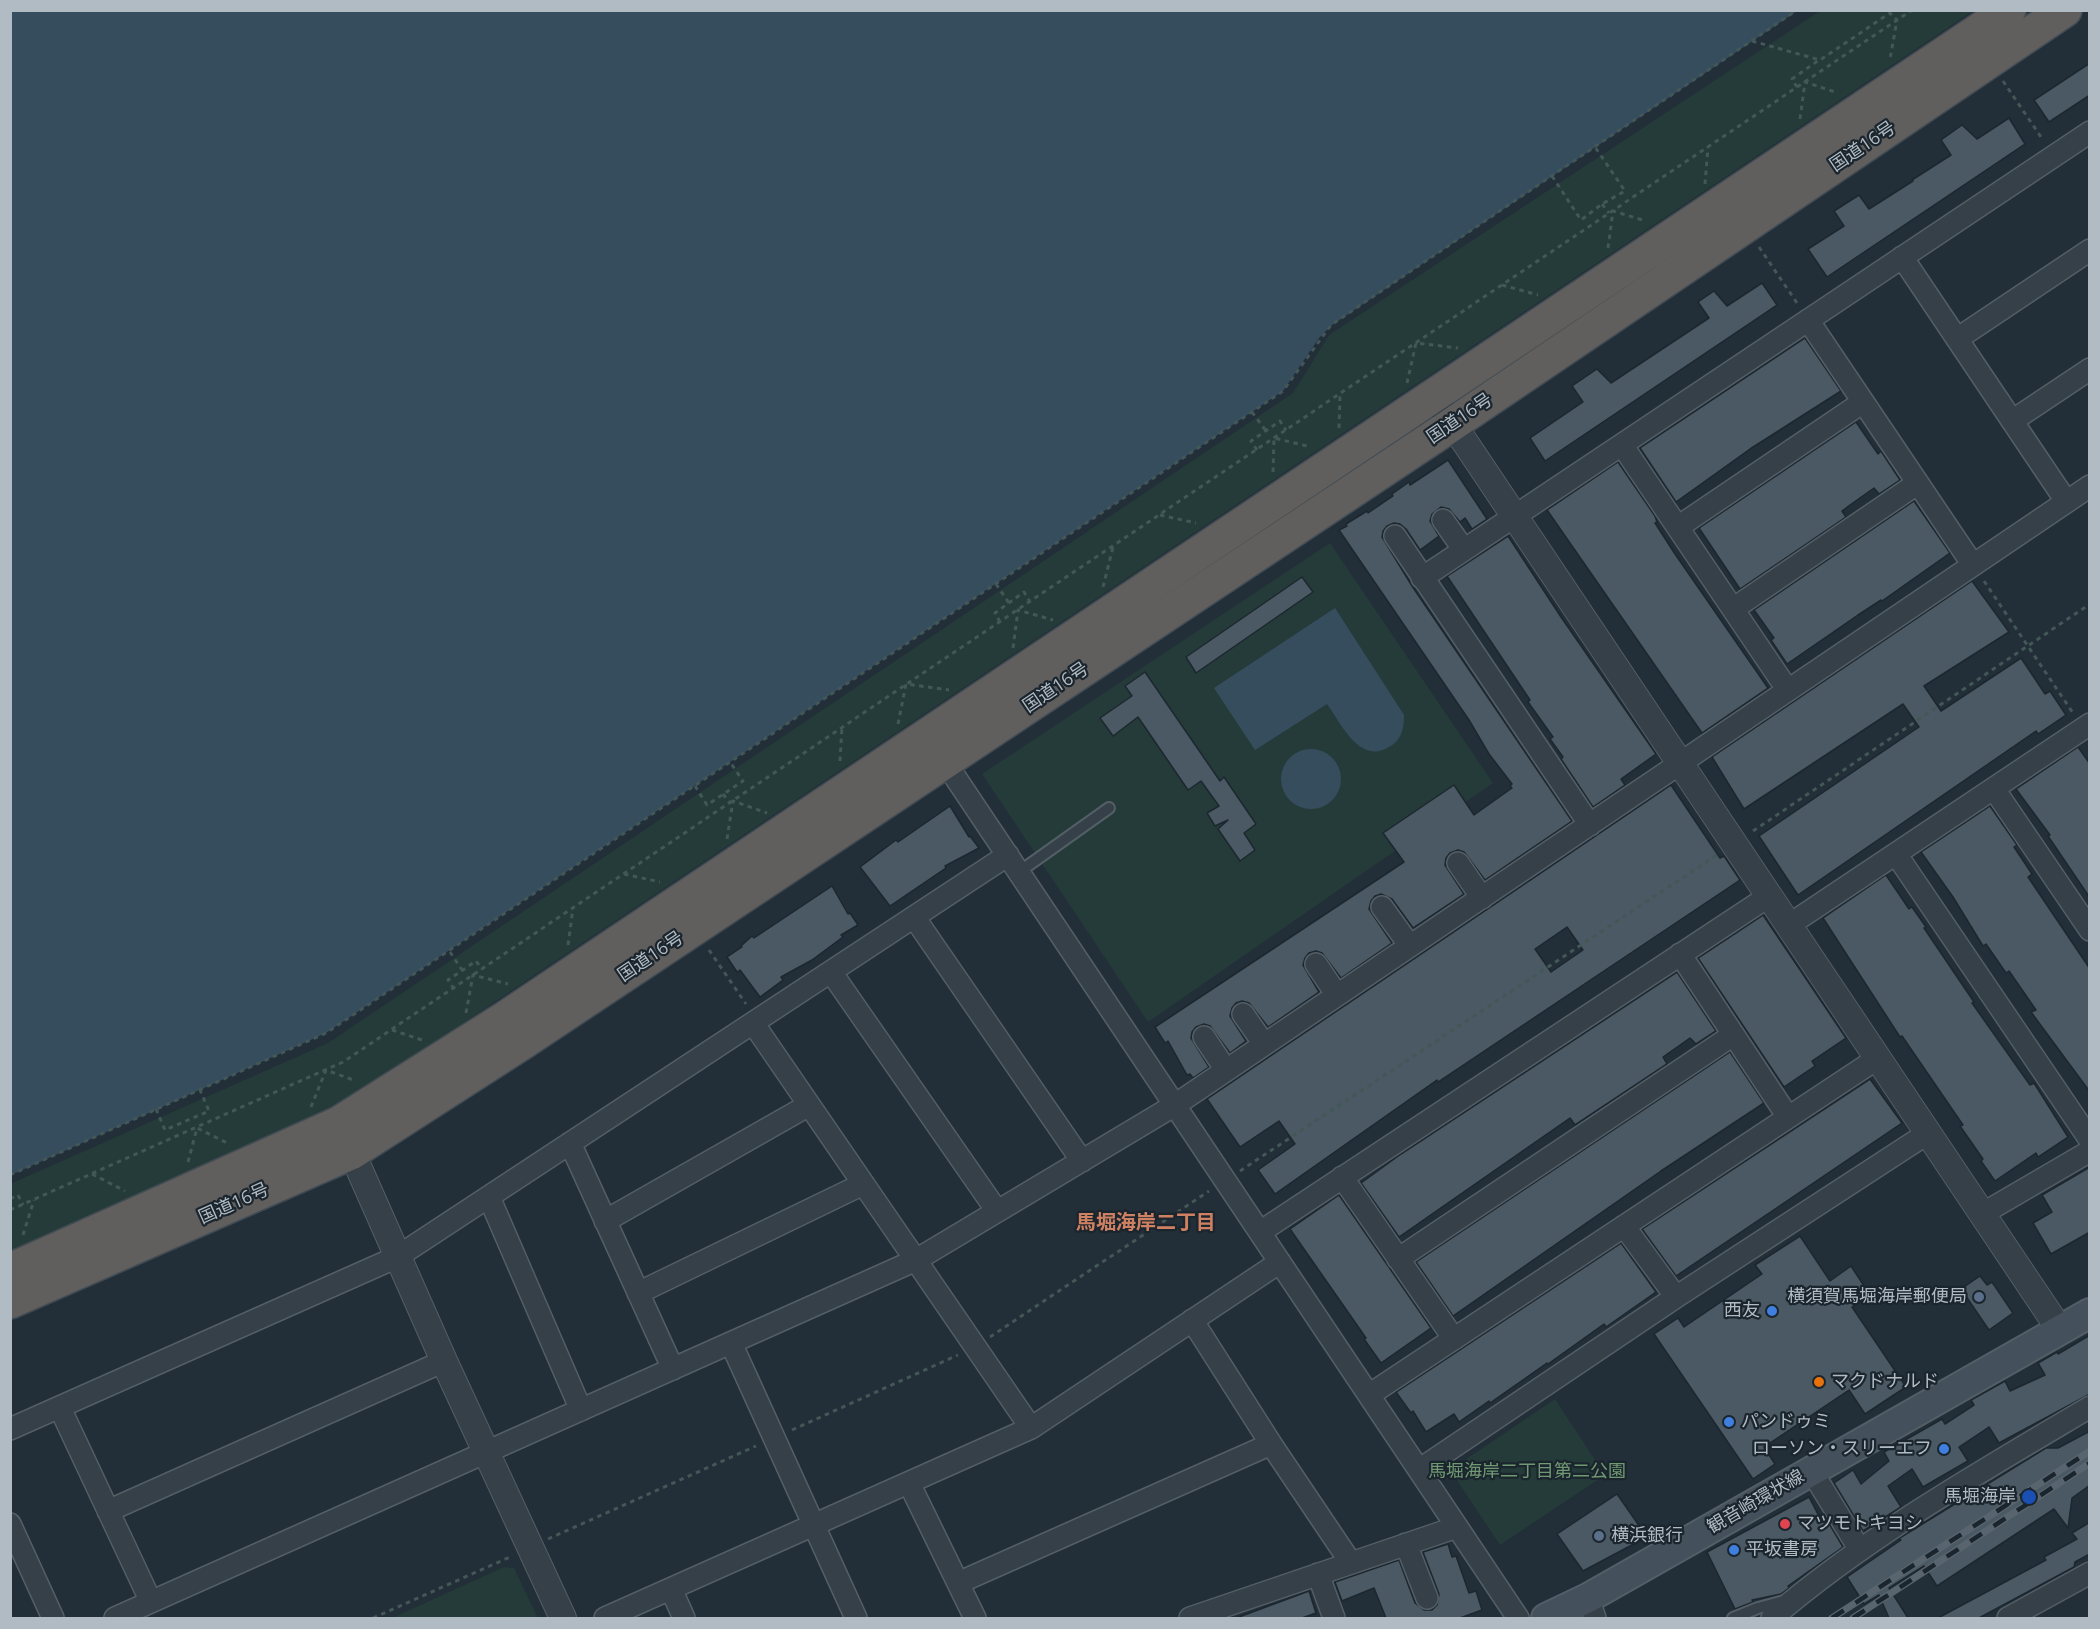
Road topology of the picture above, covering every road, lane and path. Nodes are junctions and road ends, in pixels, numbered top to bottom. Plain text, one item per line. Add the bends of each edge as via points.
1 (1797, 10) edge
2 (1912, 10) edge
3 (2009, 10) edge
4 (2065, 10) edge
5 (1897, 21) junction
6 (1752, 41) junction
7 (1820, 60) junction
8 (1890, 60) dead end
9 (2000, 77) dead end
10 (1805, 82) junction
11 (1797, 87) junction
12 (1840, 93) dead end
13 (1800, 121) dead end
14 (2090, 132) edge
15 (1595, 147) junction
16 (1708, 147) junction
17 (2054, 156) junction
18 (1552, 176) junction
19 (1706, 184) dead end
20 (1602, 204) junction
21 (1611, 212) junction
22 (1648, 222) dead end
23 (1756, 243) dead end
24 (1608, 249) dead end
25 (2090, 250) edge
26 (1902, 257) junction
27 (1502, 285) junction
28 (1539, 295) dead end
29 (1808, 320) junction
30 (1957, 339) junction
31 (1416, 343) junction
32 (1460, 348) dead end
33 (2090, 369) edge
34 (1408, 377) dead end
35 (1340, 394) junction
36 (1434, 396) junction
37 (1863, 402) junction
38 (1252, 412) junction
39 (2012, 421) junction
40 (1453, 424) junction
41 (1286, 430) junction
42 (1339, 430) dead end
43 (1266, 431) junction
44 (1274, 438) junction
45 (1622, 445) junction
46 (1313, 447) dead end
47 (1257, 450) junction
48 (1273, 474) dead end
49 (1918, 483) junction
50 (2090, 486) edge
51 (2066, 501) junction
52 (1160, 515) junction
53 (1515, 516) junction
54 (1443, 519) dead end
55 (1199, 524) dead end
56 (1678, 527) junction
57 (1395, 536) dead end
58 (1113, 546) junction
59 (1464, 550) junction
60 (1973, 565) junction
61 (1422, 578) junction
62 (996, 584) junction
63 (1102, 589) dead end
64 (1030, 602) junction
65 (1009, 603) junction
66 (2090, 604) edge
67 (1733, 609) junction
68 (1018, 610) junction
69 (1056, 621) dead end
70 (1000, 622) junction
71 (2028, 646) junction
72 (1013, 650) dead end
73 (906, 684) junction
74 (944, 689) dead end
75 (1787, 689) junction
76 (898, 721) dead end
77 (842, 727) junction
78 (2087, 730) edge
79 (927, 735) junction
80 (730, 762) junction
81 (945, 762) junction
82 (1681, 764) junction
83 (840, 765) dead end
84 (694, 786) junction
85 (1994, 789) junction
86 (723, 794) junction
87 (732, 802) junction
88 (1108, 808) dead end
89 (768, 813) dead end
90 (1590, 825) junction
91 (727, 840) dead end
92 (1734, 843) junction
93 (1896, 854) junction
94 (1458, 863) dead end
95 (1013, 864) junction
96 (624, 874) junction
97 (662, 883) dead end
98 (1769, 896) junction
99 (1482, 898) junction
100 (573, 908) junction
101 (1382, 908) dead end
102 (914, 917) junction
103 (1789, 925) junction
104 (2090, 930) edge
105 (568, 946) dead end
106 (707, 946) dead end
107 (1410, 946) junction
108 (449, 951) junction
109 (1680, 954) junction
110 (1316, 964) dead end
111 (482, 969) junction
112 (462, 970) junction
113 (831, 972) junction
114 (473, 975) junction
115 (510, 985) dead end
116 (454, 989) junction
117 (1337, 995) junction
118 (465, 1014) dead end
119 (1243, 1014) dead end
120 (755, 1022) junction
121 (392, 1030) junction
122 (1733, 1035) junction
123 (1204, 1037) dead end
124 (426, 1041) dead end
125 (1264, 1044) junction
126 (1878, 1058) junction
127 (326, 1070) junction
128 (1226, 1070) junction
129 (356, 1082) dead end
130 (200, 1090) junction
131 (810, 1105) junction
132 (1174, 1105) junction
133 (311, 1107) dead end
134 (156, 1109) junction
135 (1788, 1117) junction
136 (189, 1120) junction
137 (339, 1123) junction
138 (195, 1129) junction
139 (1928, 1133) junction
140 (2090, 1140) edge
141 (570, 1143) junction
142 (229, 1144) dead end
143 (2090, 1151) edge
144 (351, 1153) junction
145 (1082, 1161) junction
146 (188, 1162) dead end
147 (10, 1174) edge
148 (92, 1174) junction
149 (1342, 1178) junction
150 (1225, 1180) junction
151 (863, 1184) junction
152 (125, 1190) dead end
153 (489, 1197) junction
154 (10, 1199) edge
155 (34, 1200) junction
156 (23, 1205) junction
157 (10, 1210) edge
158 (997, 1211) junction
159 (1982, 1214) junction
160 (605, 1221) junction
161 (1624, 1226) junction
162 (1260, 1232) junction
163 (23, 1236) dead end
164 (397, 1257) junction
165 (1398, 1258) junction
166 (916, 1260) junction
167 (1280, 1262) junction
168 (10, 1270) edge
169 (638, 1293) junction
170 (1676, 1297) junction
171 (10, 1302) edge
172 (2090, 1313) edge
173 (1192, 1320) junction
174 (2060, 1330) junction
175 (1454, 1339) junction
176 (731, 1343) junction
177 (975, 1347) junction
178 (444, 1361) junction
179 (673, 1369) junction
180 (1369, 1395) junction
181 (2090, 1407) edge
182 (60, 1408) junction
183 (581, 1410) junction
184 (1031, 1428) junction
185 (10, 1429) edge
186 (774, 1438) junction
187 (1271, 1444) junction
188 (487, 1452) junction
189 (1419, 1470) junction
190 (1811, 1470) junction
191 (909, 1483) junction
192 (108, 1511) junction
193 (10, 1524) edge
194 (813, 1525) junction
195 (1457, 1527) junction
196 (1406, 1544) junction
197 (530, 1547) junction
198 (1860, 1550) junction
199 (1351, 1563) junction
200 (2090, 1573) edge
201 (1318, 1574) junction
202 (958, 1583) junction
203 (671, 1589) junction
204 (1427, 1598) dead end
205 (1796, 1598) junction
206 (151, 1602) junction
207 (1592, 1608) edge
208 (1233, 1612) edge
209 (53, 1618) edge
210 (115, 1618) edge
211 (373, 1618) edge
212 (563, 1618) edge
213 (605, 1618) edge
214 (684, 1618) edge
215 (856, 1618) edge
216 (975, 1618) edge
217 (1190, 1618) edge
218 (1334, 1618) edge
219 (1518, 1618) edge
220 (1546, 1618) edge
221 (1733, 1618) edge
222 (1772, 1618) edge
223 (2008, 1618) edge

1 - 6 path
2 - 5 path
3 - 36 highway, 国道16号
4 - 40 highway, 国道16号
5 - 7 path via 1890,13
5 - 8 path
5 - 10 path
6 - 7 path
6 - 15 path
7 - 11 path via 1792,79
9 - 17 path
10 - 11 path
10 - 12 path
10 - 13 path
11 - 16 path
14 - 17 street
15 - 18 path
15 - 20 path via 1625,191
16 - 19 path
16 - 21 path
17 - 26 street
18 - 20 path via 1581,220
18 - 38 path via 1332,325 1283,390
20 - 21 path
21 - 22 path
21 - 24 path
21 - 27 path
23 - 29 path
25 - 30 street
26 - 29 street
26 - 30 street
27 - 28 path
27 - 31 path
29 - 37 street
29 - 45 street
30 - 39 street
31 - 32 path
31 - 34 path
31 - 35 path
33 - 39 street
35 - 41 path
35 - 42 path
36 - 40 street
36 - 79 highway, 国道16号
37 - 49 street
37 - 56 street
38 - 43 path
38 - 62 path
39 - 51 street
40 - 53 street
40 - 81 highway, 国道16号
41 - 43 path via 1280,421
41 - 44 path
43 - 47 path via 1251,441
44 - 46 path
44 - 47 path
44 - 48 path
45 - 53 street
45 - 56 street
47 - 52 path
49 - 60 street
49 - 67 street
50 - 51 street
51 - 60 street
52 - 55 path
52 - 58 path
53 - 59 street
53 - 82 street
54 - 59 street
56 - 67 street
57 - 61 street
58 - 63 path
58 - 64 path
59 - 61 street
60 - 71 path
60 - 75 street
61 - 90 street
62 - 65 path
62 - 80 path
64 - 65 path via 1024,592
64 - 68 path
65 - 70 path via 995,613
66 - 71 path
67 - 75 street
68 - 69 path
68 - 70 path
68 - 72 path
70 - 73 path
71 - 78 path
71 - 92 path
73 - 74 path
73 - 76 path
73 - 77 path
75 - 82 street
77 - 83 path
77 - 87 path
78 - 85 street
79 - 81 street
79 - 137 highway, 国道16号 via 505,1018
80 - 84 path
80 - 86 path via 743,781
81 - 95 street
81 - 144 highway, 国道16号
82 - 90 street
82 - 92 street
84 - 86 path via 707,805
84 - 108 path
85 - 93 street
85 - 104 street
86 - 87 path
87 - 89 path
87 - 91 path
87 - 96 path
88 - 95 lane
90 - 99 street
92 - 98 street
92 - 150 path
93 - 103 street
93 - 140 street
94 - 99 street
95 - 102 street
95 - 132 street
96 - 97 path
96 - 100 path
98 - 103 street
98 - 109 street
99 - 107 street
100 - 105 path
100 - 111 path
101 - 107 street
102 - 113 street
102 - 145 street
103 - 126 street
106 - 120 path
107 - 117 street
108 - 112 path
108 - 130 path via 326,1034
109 - 122 street
109 - 149 street
110 - 117 street
111 - 112 path via 476,961
111 - 114 path
112 - 116 path via 448,980
113 - 120 street
113 - 158 street
114 - 115 path
114 - 116 path
114 - 118 path
116 - 121 path
117 - 125 street
119 - 125 street
120 - 131 street
120 - 141 street
121 - 124 path
121 - 127 path
122 - 135 street
122 - 165 street
123 - 128 street
125 - 128 street
126 - 135 street
126 - 139 street
127 - 129 path
127 - 133 path
127 - 138 path
128 - 132 street
130 - 134 path
130 - 136 path via 209,1111
131 - 151 street
131 - 160 street
132 - 145 street
132 - 150 street
134 - 136 path via 165,1130
134 - 147 path
135 - 161 street
136 - 138 path
137 - 144 street
137 - 168 highway, 国道16号
138 - 142 path
138 - 146 path
138 - 148 path
139 - 159 street
139 - 170 street
141 - 153 street
141 - 160 street
143 - 159 street
144 - 164 street
144 - 171 highway, 国道16号
145 - 158 street
148 - 152 path
148 - 155 path
149 - 162 street
149 - 165 street
150 - 162 street
150 - 177 path
151 - 166 street
151 - 169 street
153 - 164 street
153 - 183 street
154 - 156 path via 18,1195
155 - 156 path
155 - 163 path
156 - 157 path
158 - 166 street
159 - 174 street
160 - 169 street
161 - 170 street
161 - 175 street
162 - 167 street
164 - 178 street
164 - 182 street
165 - 175 street
166 - 176 street
166 - 177 street
167 - 173 street
167 - 180 street
169 - 179 street
170 - 189 street
172 - 174 main road, 観音崎環状線
173 - 184 street
173 - 187 street
174 - 190 main road, 観音崎環状線
175 - 180 street
176 - 179 street
176 - 186 street
177 - 184 street
177 - 186 path
178 - 188 street
178 - 192 street
179 - 183 street
180 - 189 street
181 - 198 street
182 - 185 street
182 - 192 street
183 - 188 street
184 - 191 street
186 - 194 street
186 - 197 path
187 - 199 street
187 - 202 street
188 - 197 street
188 - 206 street
189 - 195 street
190 - 198 street
190 - 207 main road, 観音崎環状線
191 - 194 street
191 - 202 street
192 - 206 street
193 - 209 street
194 - 203 street
194 - 215 street
195 - 196 street
195 - 219 street
196 - 199 street
196 - 204 street
197 - 211 path
197 - 212 street
198 - 205 street
199 - 201 street
200 - 223 street
201 - 208 street
201 - 218 street
202 - 216 street
203 - 213 street
203 - 214 street
205 - 221 lane
205 - 222 street
206 - 210 street
207 - 220 main road, 観音崎環状線
208 - 217 street

